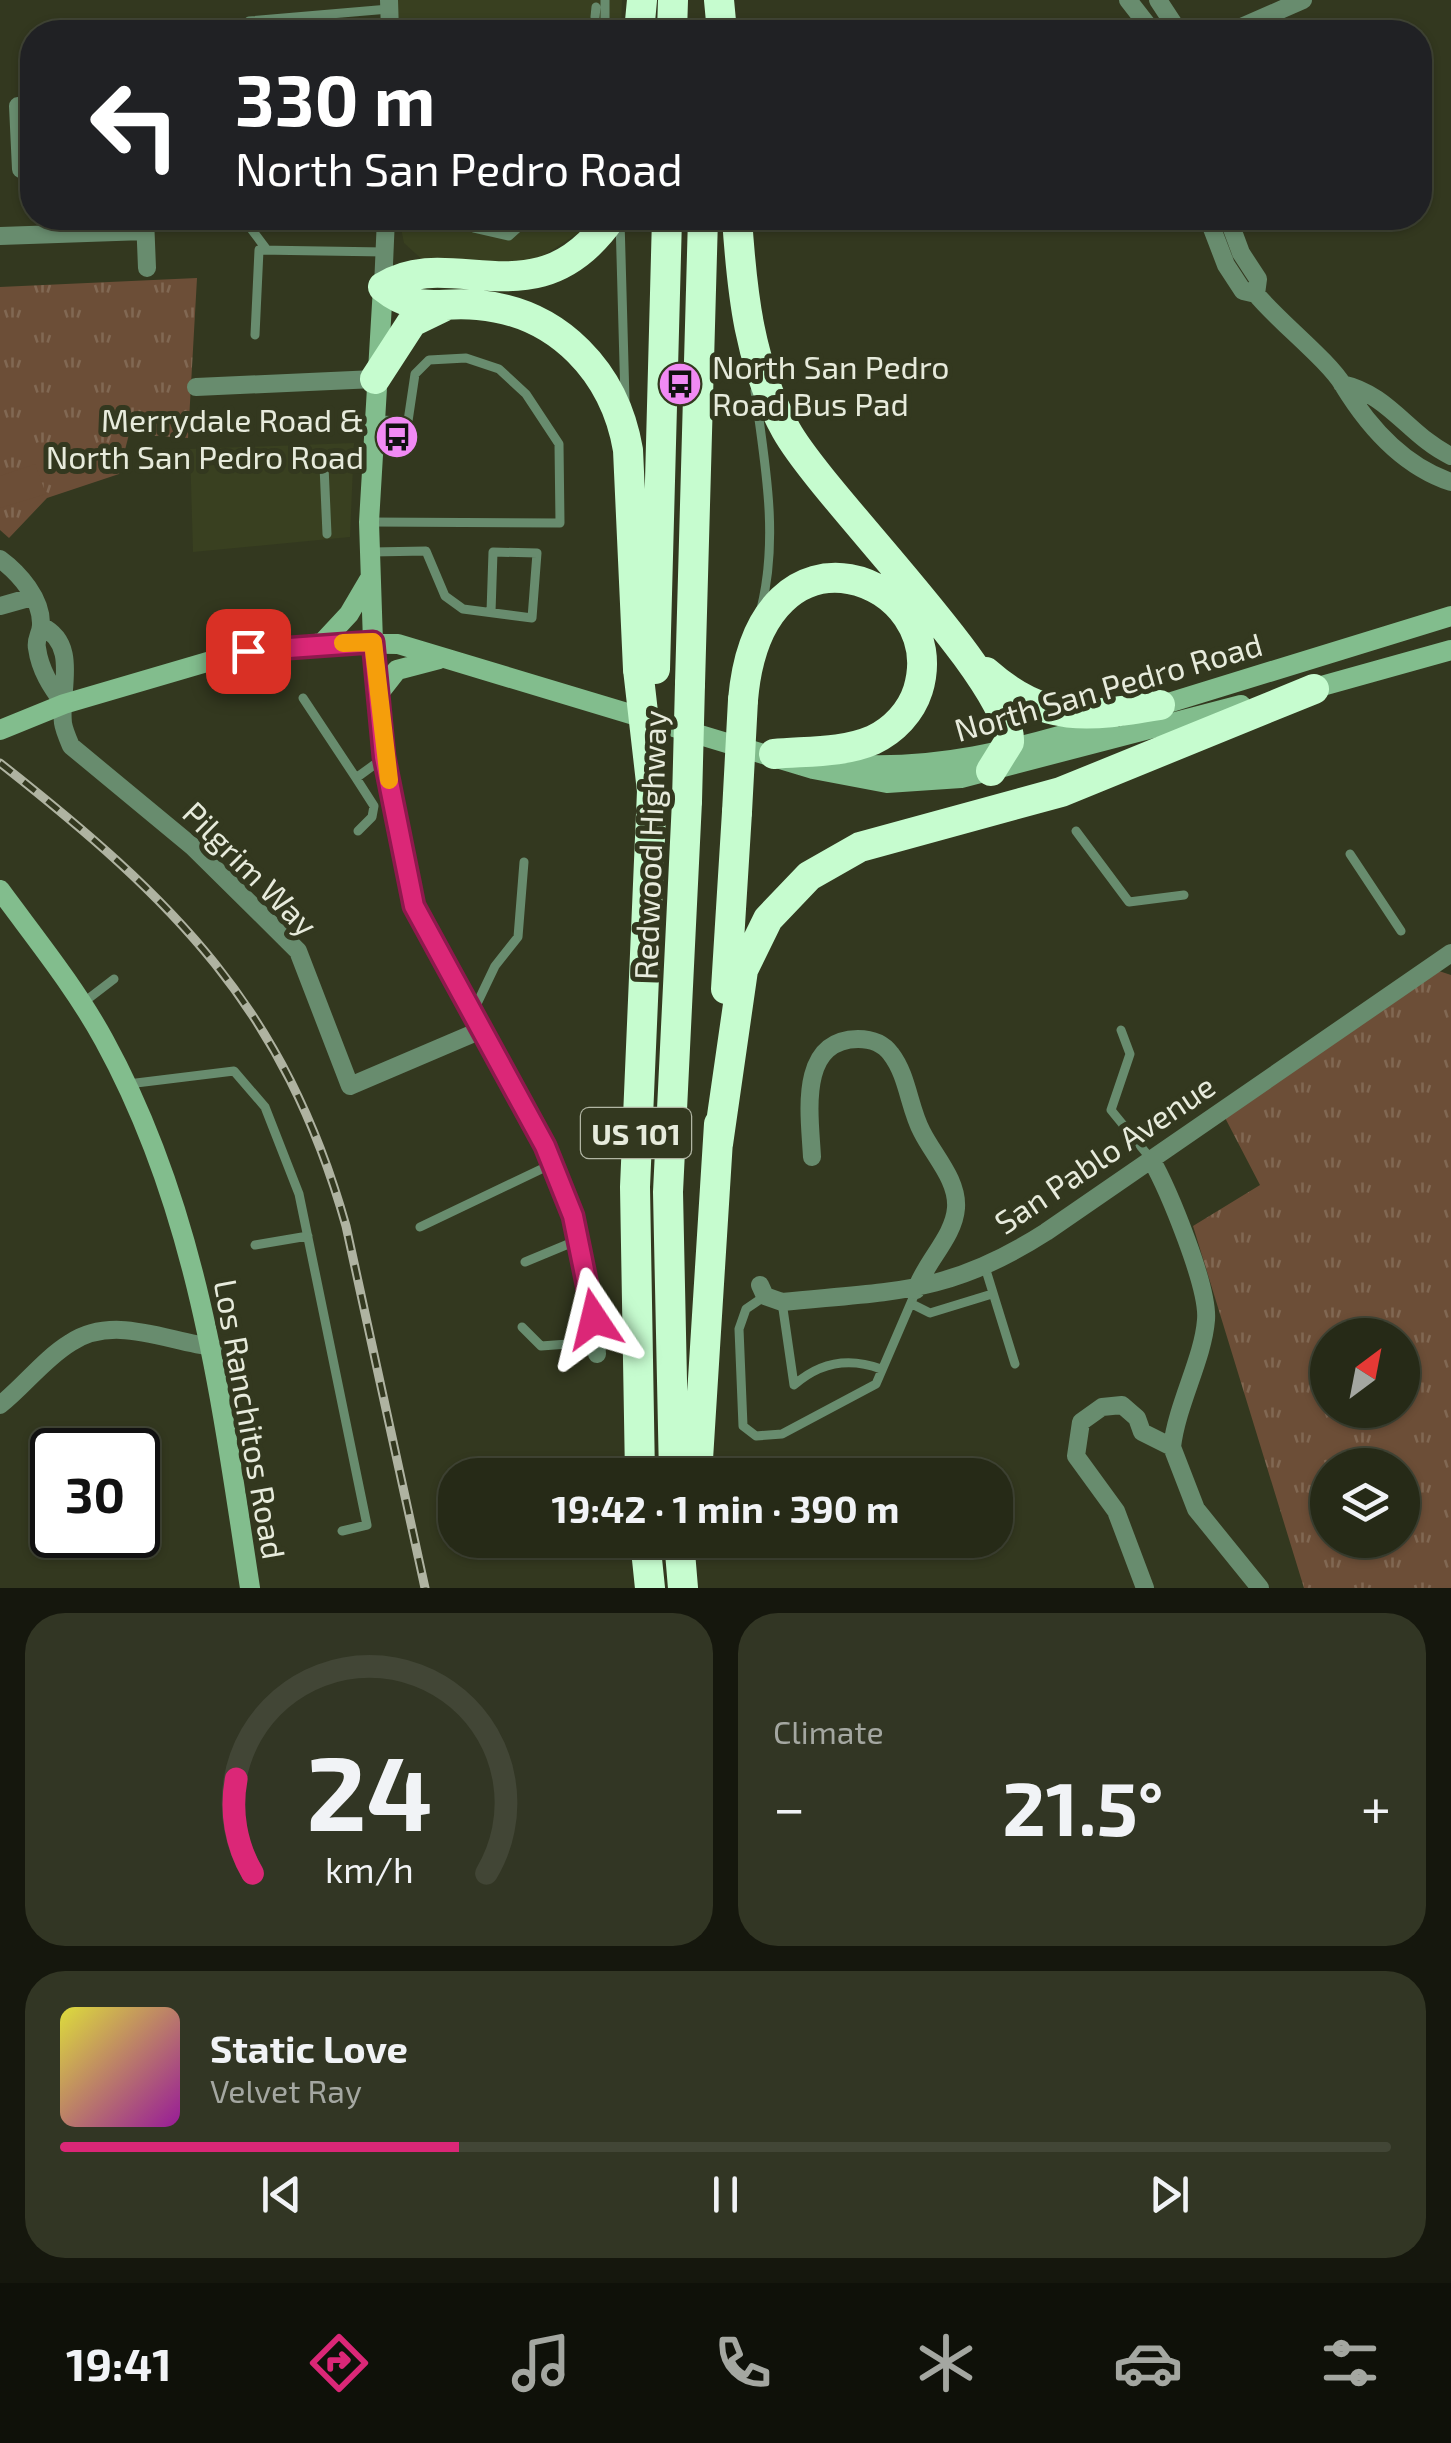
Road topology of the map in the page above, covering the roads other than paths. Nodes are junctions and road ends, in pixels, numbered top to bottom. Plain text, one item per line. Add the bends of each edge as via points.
1 (1128, 0) edge
2 (1303, 0) edge
3 (389, 4) edge
4 (257, 20) edge
5 (1144, 20) edge
6 (1257, 20) edge
7 (18, 106) dead end
8 (20, 120) edge
9 (72, 230) edge
10 (145, 230) edge
11 (252, 230) dead end
12 (386, 230) edge
13 (483, 230) edge
14 (516, 230) edge
15 (600, 230) edge
16 (621, 230) edge
17 (666, 230) edge
18 (703, 230) edge
19 (739, 230) edge
20 (1213, 230) edge
21 (1232, 230) edge
22 (0, 236) edge
23 (267, 250) junction
24 (385, 252) junction
25 (147, 268) dead end
26 (383, 287) junction
27 (1256, 294) junction
28 (466, 304) junction
29 (744, 312) junction
30 (255, 336) dead end
31 (375, 380) junction
32 (1342, 384) junction
33 (196, 388) dead end
34 (373, 420) junction
35 (1451, 456) edge
36 (372, 461) junction
37 (630, 466) junction
38 (1451, 482) edge
39 (369, 522) junction
40 (326, 534) dead end
41 (369, 552) junction
42 (0, 558) edge
43 (370, 578) junction
44 (920, 596) junction
45 (32, 597) junction
46 (0, 606) edge
47 (490, 612) junction
48 (1451, 616) edge
49 (373, 642) junction
50 (322, 643) junction
51 (750, 650) junction
52 (1451, 650) edge
53 (451, 659) junction
54 (646, 671) junction
55 (1314, 689) junction
56 (379, 693) junction
57 (303, 698) dead end
58 (64, 704) junction
59 (1160, 705) junction
60 (0, 730) edge
61 (774, 754) junction
62 (384, 757) junction
63 (999, 760) junction
64 (356, 778) junction
65 (358, 831) dead end
66 (1076, 831) dead end
67 (1350, 854) dead end
68 (524, 862) dead end
69 (0, 890) edge
70 (1184, 895) dead end
71 (1401, 931) dead end
72 (1451, 953) edge
73 (114, 979) dead end
74 (82, 1004) junction
75 (476, 1023) junction
76 (1121, 1030) dead end
77 (126, 1085) junction
78 (718, 1144) junction
79 (812, 1158) dead end
80 (1151, 1159) junction
81 (552, 1164) junction
82 (420, 1227) dead end
83 (308, 1236) junction
84 (578, 1240) junction
85 (256, 1246) dead end
86 (525, 1262) dead end
87 (985, 1267) junction
88 (769, 1294) junction
89 (992, 1294) junction
90 (912, 1303) junction
91 (522, 1327) dead end
92 (213, 1347) junction
93 (597, 1348) joint
94 (1014, 1364) dead end
95 (880, 1369) junction
96 (0, 1405) edge
97 (1172, 1447) junction
98 (640, 1458) edge
99 (674, 1458) edge
100 (698, 1458) edge
101 (342, 1531) dead end
102 (648, 1558) edge
103 (681, 1558) edge
104 (686, 1558) edge
105 (683, 1583) edge
106 (250, 1588) edge
107 (650, 1588) edge
108 (1145, 1588) edge
109 (1260, 1588) edge

1 - 5 street
2 - 6 street
3 - 4 lane
7 - 8 street
9 - 22 street
10 - 25 street
11 - 23 lane
12 - 24 street
13 - 14 lane via 509,236
15 - 26 highway via 583,249 542,271 500,278 404,273
16 - 37 lane
17 - 54 highway, Redwood Highway
18 - 99 highway, Redwood Highway / US 101, bridge via 668,1192
19 - 29 highway
20 - 27 street via 1242,291
21 - 27 street via 1258,280
23 - 24 lane
23 - 30 lane via 259,250
24 - 26 street
26 - 28 highway via 404,304
26 - 31 main road
27 - 32 street
28 - 31 highway via 416,318
28 - 37 highway via 526,316 578,349 615,403
29 - 44 highway via 766,388 796,447
29 - 51 lane via 771,526 769,570
31 - 33 street
31 - 34 main road
32 - 35 street via 1378,396
32 - 38 street via 1355,408 1399,452
34 - 36 main road
34 - 39 lane via 408,421 415,374 429,360 466,358 499,370 526,394 559,444 560,524
36 - 39 main road
36 - 40 lane via 324,466
37 - 54 highway
39 - 41 main road
41 - 43 main road
41 - 47 lane via 426,551 445,596 463,608
42 - 45 street
43 - 49 main road
43 - 50 main road
44 - 59 highway via 983,668 1024,700 1084,716
44 - 63 highway via 1006,717
45 - 46 street
45 - 58 street via 42,626 58,639 68,676
47 - 47 lane via 532,618 536,554 493,552
48 - 59 main road, North San Pedro Road
49 - 50 main road, North San Pedro Road
49 - 53 main road, North San Pedro Road
49 - 56 street
50 - 58 main road, North San Pedro Road via 248,651
51 - 61 highway via 779,600 798,586 834,578 864,583 889,597 910,620 920,651 915,697 886,732 854,746
51 - 78 highway, bridge
52 - 55 main road, North San Pedro Road
53 - 56 main road via 402,667
53 - 61 main road, North San Pedro Road
54 - 98 highway, Redwood Highway / US 101, bridge via 652,791 634,1187
55 - 63 main road, North San Pedro Road
55 - 78 highway via 1060,792 860,847 809,876 768,919 748,956
56 - 62 street
57 - 64 lane
58 - 60 main road, North San Pedro Road
58 - 75 street, Pilgrim Way via 71,746 193,847 298,951 350,1086
59 - 63 main road, North San Pedro Road
61 - 63 main road, North San Pedro Road via 906,767
62 - 64 lane
62 - 75 street via 414,906
64 - 65 lane via 374,806
66 - 70 lane via 1129,902
67 - 71 lane
68 - 75 lane via 518,938 494,966
69 - 74 main road, Los Ranchitos Road
72 - 80 street, San Pablo Avenue
73 - 74 lane
74 - 77 main road, Los Ranchitos Road
75 - 81 street
76 - 80 lane via 1130,1054 1111,1110
77 - 83 lane via 234,1070 265,1107
77 - 92 main road, Los Ranchitos Road via 182,1228
78 - 100 highway
79 - 90 street via 811,1088 821,1056 848,1040 884,1046 955,1192 952,1223
80 - 87 street, San Pablo Avenue
80 - 97 street via 1192,1259 1206,1321
81 - 82 lane
81 - 84 street
83 - 85 lane
83 - 101 lane via 368,1525
84 - 86 lane
84 - 93 street
87 - 89 lane
87 - 90 street, San Pablo Avenue
88 - 90 street, San Pablo Avenue
88 - 95 lane via 794,1385 809,1372 854,1359
88 - 95 lane via 746,1310 740,1329 743,1426 756,1436 782,1434 814,1418 876,1384
89 - 90 lane via 930,1314
89 - 94 lane
90 - 95 lane
91 - 93 lane via 540,1346
92 - 96 street via 133,1330 91,1331 68,1343
92 - 106 main road, Los Ranchitos Road
97 - 108 street via 1142,1432 1122,1404 1102,1407 1082,1422 1075,1438 1076,1456 1116,1511
97 - 109 street via 1196,1509
102 - 107 highway
103 - 105 highway
104 - 105 highway

